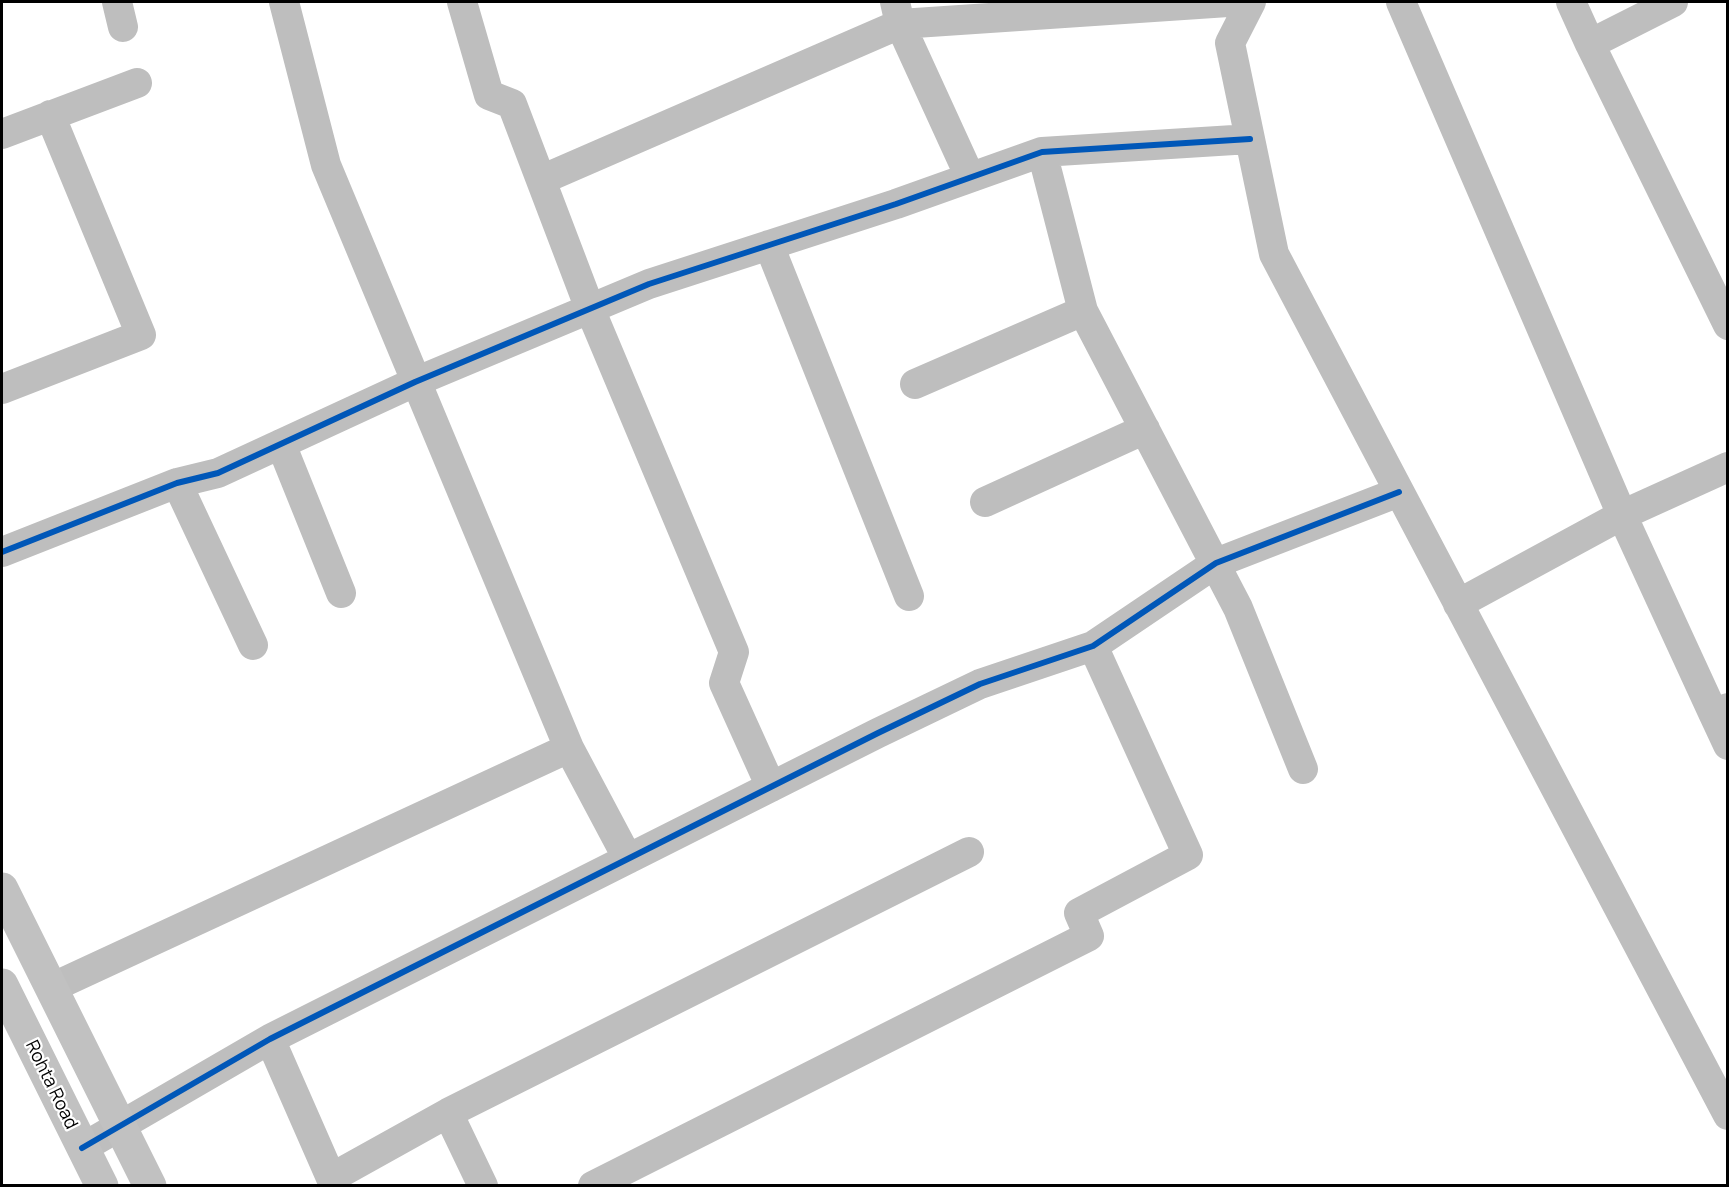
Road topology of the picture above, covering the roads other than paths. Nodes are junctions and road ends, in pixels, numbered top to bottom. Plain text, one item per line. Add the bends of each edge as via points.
1 (284, 2) edge
2 (462, 2) edge
3 (1228, 2) edge
4 (1251, 2) edge
5 (1401, 2) edge
6 (1571, 2) edge
7 (1673, 2) edge
8 (897, 13) edge
9 (1590, 44) junction
10 (137, 83) dead end
11 (50, 116) junction
12 (2, 134) edge
13 (1250, 140) junction
14 (1042, 152) junction
15 (970, 177) junction
16 (541, 180) junction
17 (769, 245) junction
18 (590, 309) junction
19 (1083, 311) junction
20 (1728, 325) edge
21 (415, 382) junction
22 (915, 384) dead end
23 (2, 389) edge
24 (1145, 429) junction
25 (281, 444) junction
26 (1728, 467) edge
27 (177, 483) junction
28 (1399, 492) junction
29 (985, 502) dead end
30 (1622, 515) junction
31 (2, 552) edge
32 (1216, 563) junction
33 (340, 593) dead end
34 (909, 596) dead end
35 (1458, 603) junction
36 (252, 645) dead end
37 (1093, 646) junction
38 (1721, 712) edge
39 (1728, 745) edge
40 (569, 748) junction
41 (1303, 769) dead end
42 (771, 787) junction
43 (969, 852) dead end
44 (628, 859) junction
45 (2, 889) edge
46 (2, 985) edge
47 (51, 988) junction
48 (270, 1039) junction
49 (448, 1113) junction
50 (1728, 1115) edge
51 (120, 1126) junction
52 (82, 1148) junction
53 (333, 1182) edge
54 (102, 1185) edge
55 (150, 1185) edge
56 (483, 1185) edge
57 (593, 1185) edge

1 - 21 street via 326,165
2 - 16 street via 489,95 512,104
3 - 8 street
4 - 13 street via 1230,43
5 - 30 street
6 - 9 street
7 - 9 street
8 - 15 street
8 - 16 street
9 - 20 street
10 - 11 street
11 - 12 street
11 - 23 street via 141,335
13 - 14 street
13 - 28 street via 1274,255
14 - 15 street
14 - 19 street
15 - 17 street
16 - 18 street
17 - 18 street via 650,284
17 - 34 street
18 - 21 street
18 - 42 street via 734,652 724,683
19 - 22 street
19 - 24 street
21 - 25 street
21 - 40 street
24 - 29 street
24 - 32 street
25 - 27 street via 218,473
25 - 33 street
26 - 30 street
27 - 31 street
27 - 36 street
28 - 32 street
28 - 35 street
30 - 35 street
30 - 38 street
32 - 37 street
32 - 41 street
35 - 50 street
37 - 42 street via 980,684
37 - 57 street via 1188,855 1078,913 1089,936
38 - 39 street
40 - 44 street
40 - 47 street
42 - 44 street
43 - 49 street
44 - 48 street
45 - 47 main road
46 - 52 main road, Rohta Road
47 - 51 main road
48 - 51 street
48 - 53 street
49 - 53 street
49 - 56 street
51 - 52 street
51 - 55 main road
52 - 54 main road, Rohta Road

